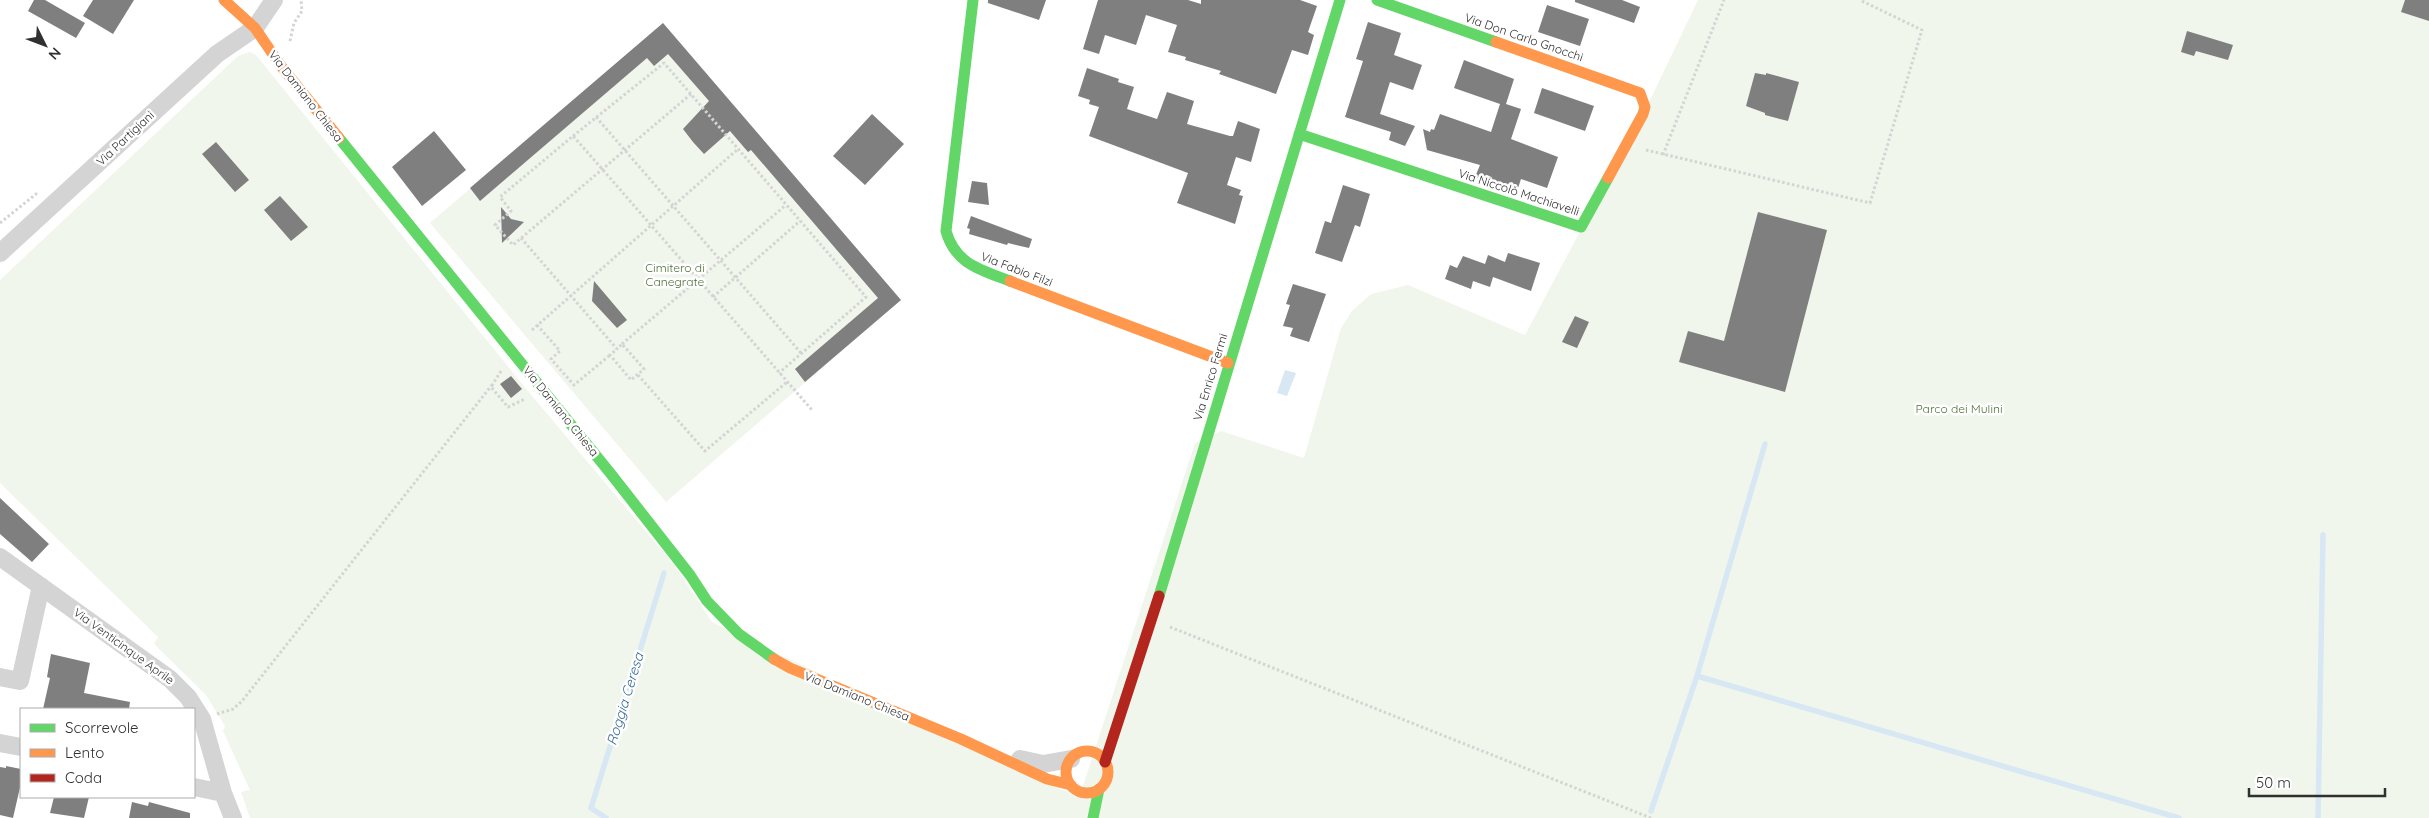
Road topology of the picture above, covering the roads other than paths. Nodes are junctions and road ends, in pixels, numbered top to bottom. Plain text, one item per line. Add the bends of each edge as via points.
1 (224, 0) edge
2 (274, 0) edge
3 (973, 0) edge
4 (1340, 0) edge
5 (1377, 0) edge
6 (255, 28) junction
7 (1634, 90) joint
8 (1299, 134) junction
9 (0, 254) edge
10 (1228, 363) junction
11 (0, 557) edge
12 (41, 586) junction
13 (0, 677) edge
14 (1131, 687) junction
15 (1104, 727) dead end
16 (961, 739) junction
17 (1094, 740) dead end
18 (0, 743) edge
19 (20, 748) edge
20 (1077, 755) junction
21 (1106, 762) junction
22 (1071, 785) junction
23 (195, 786) edge
24 (1099, 789) junction
25 (1082, 792) junction
26 (223, 793) junction
27 (1081, 811) edge
28 (233, 818) edge
29 (1093, 818) edge

1 - 6 street, Via Damiano Chiesa
2 - 6 street
3 - 10 street, Via Fabio Filzi via 946,231 953,250 975,268
4 - 8 street, Via Enrico Fermi
5 - 7 street, Via Don Carlo Gnocchi
6 - 9 street, Via Partigiani via 217,54
6 - 16 street, Via Damiano Chiesa via 647,519 707,601 738,634 790,668
7 - 8 street, Via Niccolò Machiavelli via 1644,100 1643,114 1581,227
8 - 10 street, Via Enrico Fermi
10 - 14 street, Via Enrico Fermi
11 - 12 street, Via Venticinque Aprile
12 - 13 street via 20,681
12 - 26 street, Via Venticinque Aprile via 170,678 188,697 202,719
14 - 15 street via 1116,714
14 - 21 street, Via Enrico Fermi
16 - 20 street, Via Damiano Chiesa via 1043,764
16 - 22 street, Via Damiano Chiesa via 1047,779
17 - 20 street
18 - 19 street
20 - 21 street via 1096,753
20 - 22 street via 1066,772
21 - 24 street via 1108,774
22 - 25 street
23 - 26 street
24 - 25 street
24 - 29 street
25 - 27 street
26 - 28 street, Via Venticinque Aprile

